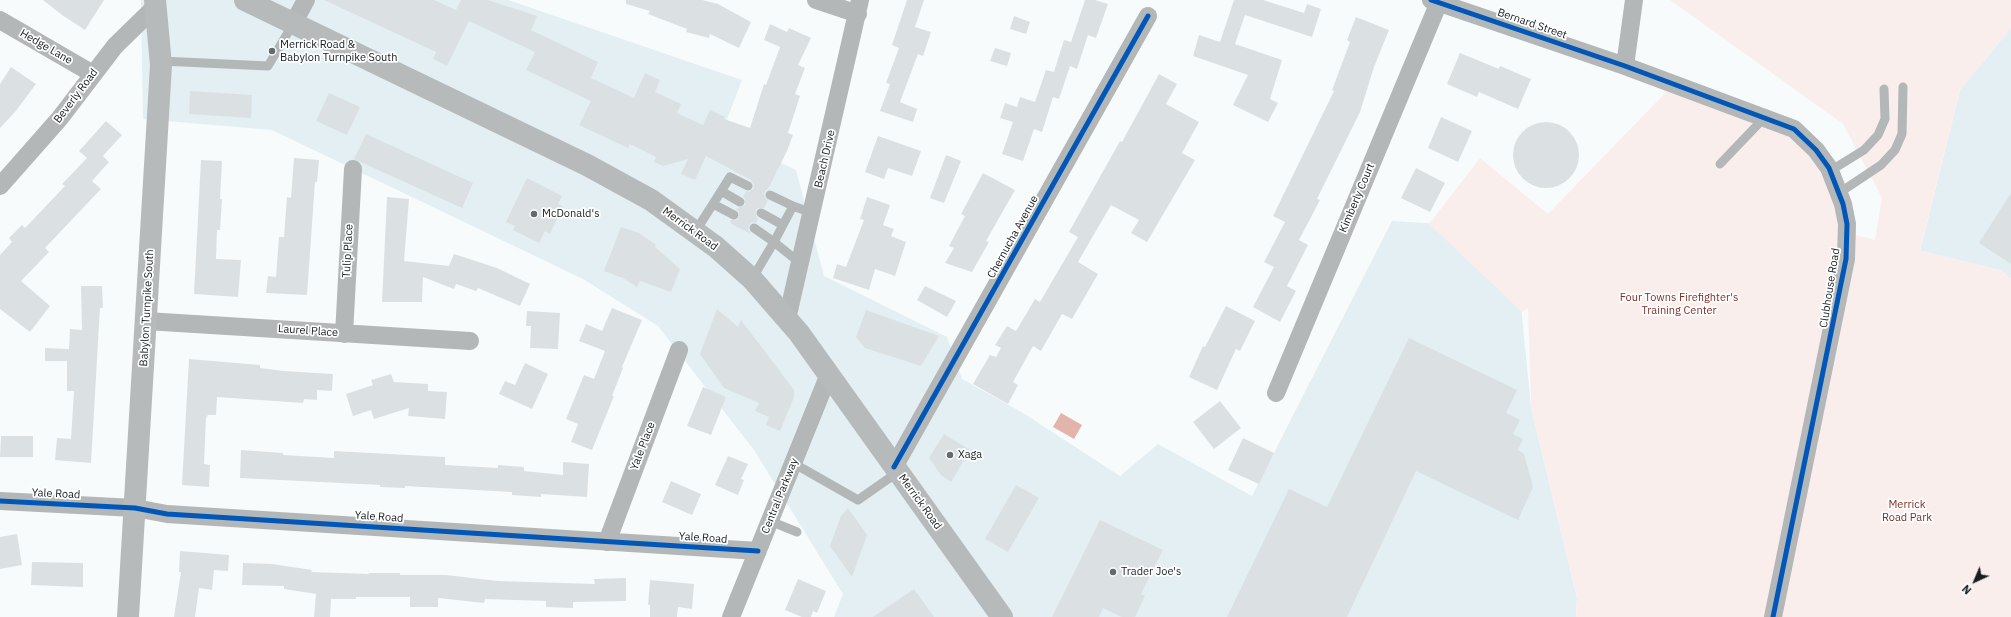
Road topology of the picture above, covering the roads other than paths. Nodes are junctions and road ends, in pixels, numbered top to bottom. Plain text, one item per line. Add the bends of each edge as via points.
1 (245, 0) edge
2 (306, 0) edge
3 (816, 0) edge
4 (1634, 0) edge
5 (1435, 1) edge
6 (155, 4) edge
7 (859, 7) edge
8 (1148, 16) dead end
9 (0, 20) edge
10 (294, 24) junction
11 (160, 61) junction
12 (1625, 66) junction
13 (93, 74) junction
14 (1903, 87) dead end
15 (1884, 89) dead end
16 (1764, 118) junction
17 (1720, 164) dead end
18 (353, 169) dead end
19 (1830, 171) junction
20 (0, 186) edge
21 (748, 186) dead end
22 (721, 191) junction
23 (1839, 193) junction
24 (770, 195) dead end
25 (740, 202) dead end
26 (714, 204) junction
27 (793, 206) junction
28 (761, 213) dead end
29 (812, 213) junction
30 (734, 215) dead end
31 (783, 225) junction
32 (754, 228) dead end
33 (695, 232) junction
34 (774, 242) junction
35 (800, 263) junction
36 (752, 279) junction
37 (788, 319) junction
38 (146, 321) junction
39 (344, 334) junction
40 (470, 341) dead end
41 (679, 350) dead end
42 (829, 374) junction
43 (1276, 393) dead end
44 (793, 463) junction
45 (896, 470) junction
46 (0, 501) edge
47 (135, 508) junction
48 (770, 521) junction
49 (797, 532) dead end
50 (607, 542) junction
51 (758, 551) junction
52 (128, 617) edge
53 (731, 617) edge
54 (1002, 617) edge
55 (1774, 617) edge

1 - 10 main road, Merrick Road
2 - 10 street
3 - 7 street
4 - 12 street
5 - 12 street, Bernard Street
5 - 43 street, Kimberly Court
6 - 11 main road, Babylon Turnpike South
6 - 13 street, Beverly Road via 115,46
7 - 29 street, Beach Drive
8 - 45 street, Chernucha Avenue
9 - 13 street, Hedge Lane
10 - 11 lane via 268,66
10 - 33 main road, Merrick Road via 587,165 651,200
11 - 38 main road, Babylon Turnpike South
12 - 16 street, Clubhouse Road
13 - 20 street, Beverly Road via 60,118
14 - 23 lane via 1902,134 1895,150 1881,165
15 - 19 lane via 1884,119 1878,135 1864,150
16 - 17 lane
16 - 19 street, Clubhouse Road via 1794,129 1816,150
18 - 39 street, Tulip Place
19 - 23 street, Clubhouse Road
21 - 22 lane via 730,177
22 - 25 lane
22 - 26 lane
23 - 55 street, Clubhouse Road via 1847,224 1846,259
24 - 27 lane
26 - 30 lane
26 - 33 lane
27 - 29 lane
27 - 31 lane
28 - 31 lane
29 - 35 street, Beach Drive
31 - 34 lane
32 - 34 lane
33 - 36 main road, Merrick Road
34 - 35 lane
34 - 36 lane
35 - 37 street, Beach Drive
36 - 37 main road, Merrick Road
37 - 42 main road, Merrick Road
38 - 39 street, Laurel Place
38 - 47 main road, Babylon Turnpike South
39 - 40 street, Laurel Place
41 - 50 street, Yale Place
42 - 44 street, Central Parkway
42 - 45 main road, Merrick Road
44 - 45 lane via 858,500
44 - 48 street, Central Parkway
45 - 54 main road, Merrick Road
46 - 47 street, Yale Road
47 - 50 street, Yale Road via 167,514
47 - 52 main road, Babylon Turnpike South
48 - 49 lane
48 - 51 street, Central Parkway
50 - 51 street, Yale Road
51 - 53 street, Central Parkway

